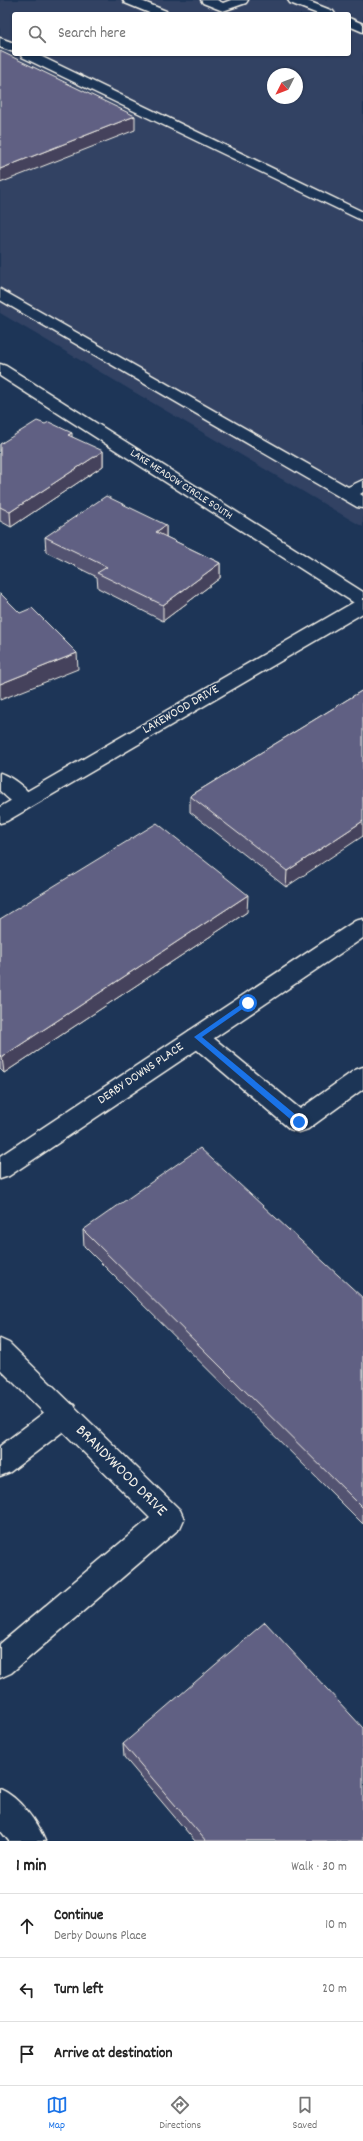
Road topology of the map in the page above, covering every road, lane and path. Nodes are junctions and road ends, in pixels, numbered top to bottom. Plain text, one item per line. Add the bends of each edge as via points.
1 (129, 0) edge
2 (207, 0) edge
3 (242, 0) edge
4 (294, 0) edge
5 (157, 12) edge
6 (324, 12) edge
7 (351, 23) edge
8 (363, 28) edge
9 (0, 42) edge
10 (12, 47) edge
11 (30, 56) edge
12 (363, 217) edge
13 (0, 294) edge
14 (0, 369) edge
15 (363, 485) edge
16 (348, 494) junction
17 (363, 503) edge
18 (363, 600) edge
19 (363, 605) edge
20 (0, 780) edge
21 (25, 801) junction
22 (0, 816) edge
23 (363, 927) edge
24 (197, 1037) junction
25 (363, 1076) edge
26 (0, 1169) edge
27 (0, 1351) edge
28 (64, 1414) junction
29 (0, 1463) edge
30 (0, 1663) edge
31 (0, 1805) edge
32 (29, 1841) edge

1 - 5 street
2 - 3 street via 223,7
4 - 6 street
7 - 8 street
9 - 10 street
11 - 12 street
13 - 16 street
14 - 18 street, LAKE MEADOW CIRCLE SOUTH
15 - 16 street
16 - 17 street
19 - 21 street, LAKEWOOD DRIVE
20 - 21 street
21 - 22 street, LAKEWOOD DRIVE
23 - 24 street, DERBY DOWNS PLACE
24 - 25 street via 299,1122
24 - 26 street, DERBY DOWNS PLACE
27 - 28 street, BRANDYWOOD DRIVE
28 - 29 street
28 - 30 street, BRANDYWOOD DRIVE via 170,1518
31 - 32 street

